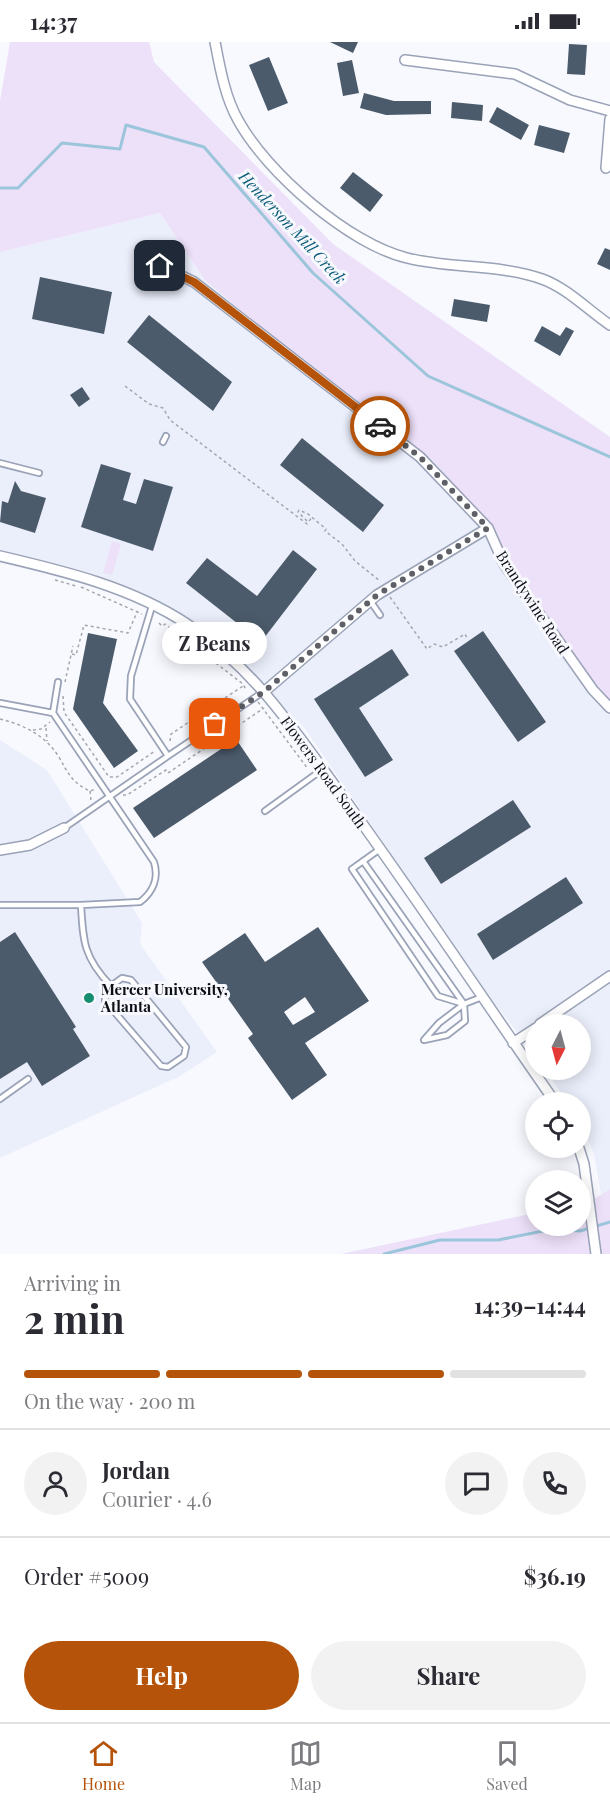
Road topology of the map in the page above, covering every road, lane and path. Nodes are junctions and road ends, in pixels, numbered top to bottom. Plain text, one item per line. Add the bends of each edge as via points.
1 (215, 42) edge
2 (405, 60) dead end
3 (610, 111) edge
4 (610, 119) edge
5 (606, 168) dead end
6 (143, 257) dead end
7 (610, 325) edge
8 (125, 386) dead end
9 (166, 436) dead end
10 (163, 442) dead end
11 (0, 463) edge
12 (39, 473) dead end
13 (312, 517) junction
14 (309, 522) junction
15 (488, 528) junction
16 (0, 556) edge
17 (50, 578) dead end
18 (380, 582) dead end
19 (388, 594) dead end
20 (371, 602) junction
21 (152, 606) junction
22 (137, 611) junction
23 (143, 615) dead end
24 (380, 615) dead end
25 (159, 623) dead end
26 (468, 640) dead end
27 (73, 646) dead end
28 (71, 654) junction
29 (58, 682) dead end
30 (65, 685) dead end
31 (245, 685) junction
32 (246, 690) dead end
33 (265, 691) junction
34 (63, 696) dead end
35 (258, 702) dead end
36 (0, 703) edge
37 (267, 706) dead end
38 (610, 708) edge
39 (263, 709) junction
40 (53, 713) junction
41 (0, 719) edge
42 (51, 721) dead end
43 (46, 727) junction
44 (33, 730) junction
45 (170, 741) dead end
46 (47, 743) junction
47 (155, 751) dead end
48 (168, 756) junction
49 (178, 756) dead end
50 (183, 763) junction
51 (308, 768) dead end
52 (323, 769) junction
53 (97, 789) dead end
54 (90, 791) junction
55 (111, 795) junction
56 (123, 795) dead end
57 (92, 801) dead end
58 (265, 811) dead end
59 (64, 828) joint
60 (380, 849) junction
61 (0, 850) edge
62 (363, 861) junction
63 (0, 904) edge
64 (81, 905) junction
65 (610, 976) edge
66 (111, 986) junction
67 (482, 997) junction
68 (464, 1004) junction
69 (555, 1014) edge
70 (525, 1035) edge
71 (513, 1043) junction
72 (28, 1079) dead end
73 (548, 1092) edge
74 (0, 1099) edge
75 (582, 1158) edge
76 (596, 1254) edge

1 - 7 street via 238,121 282,176 326,214 391,254 540,279 562,289
2 - 3 street via 515,74 570,100
4 - 5 street
6 - 15 street, Brandywine Road via 194,282 420,457
8 - 14 path via 149,404 163,408 170,420
9 - 10 lane
11 - 12 lane
13 - 14 path
13 - 14 path via 299,510
13 - 18 path
15 - 20 street via 394,583
15 - 38 street, Brandywine Road via 504,564 593,690
16 - 21 street, Flowers Road South via 128,593
17 - 22 path
19 - 26 path via 427,649 434,644 443,647 465,634
20 - 24 lane
20 - 33 street
21 - 33 street, Flowers Road South via 185,622 222,649
21 - 48 lane via 131,676 130,699
22 - 23 path
22 - 28 path via 128,633 84,625 76,655
25 - 31 path
27 - 28 path
28 - 30 path
29 - 40 lane
31 - 32 path
31 - 45 path via 171,734
33 - 48 lane
33 - 52 street, Flowers Road South
34 - 47 path via 64,712 109,777 117,777
35 - 39 path
36 - 40 lane
37 - 39 path
39 - 50 path
39 - 51 path
40 - 55 lane
41 - 44 path
42 - 43 path
43 - 44 path
43 - 46 path
44 - 46 path
46 - 54 path via 73,781
48 - 55 lane
49 - 50 path
50 - 56 path
52 - 58 lane
52 - 60 street, Flowers Road South
53 - 54 path
54 - 57 path
55 - 59 lane
55 - 64 lane via 154,862 155,882 140,902
59 - 61 street via 30,845
60 - 62 lane
60 - 67 street, Flowers Road South
62 - 68 lane
62 - 68 lane via 352,869 438,996
63 - 64 lane
64 - 66 lane via 88,958
65 - 69 street
66 - 66 lane via 122,978 131,980 186,1047 184,1056 168,1067 161,1066 105,1001
67 - 68 lane
67 - 71 street, Flowers Road South
68 - 68 lane via 439,1023 424,1040 447,1035 465,1021
70 - 71 street
71 - 73 street, Flowers Road South
72 - 74 lane
75 - 76 street

